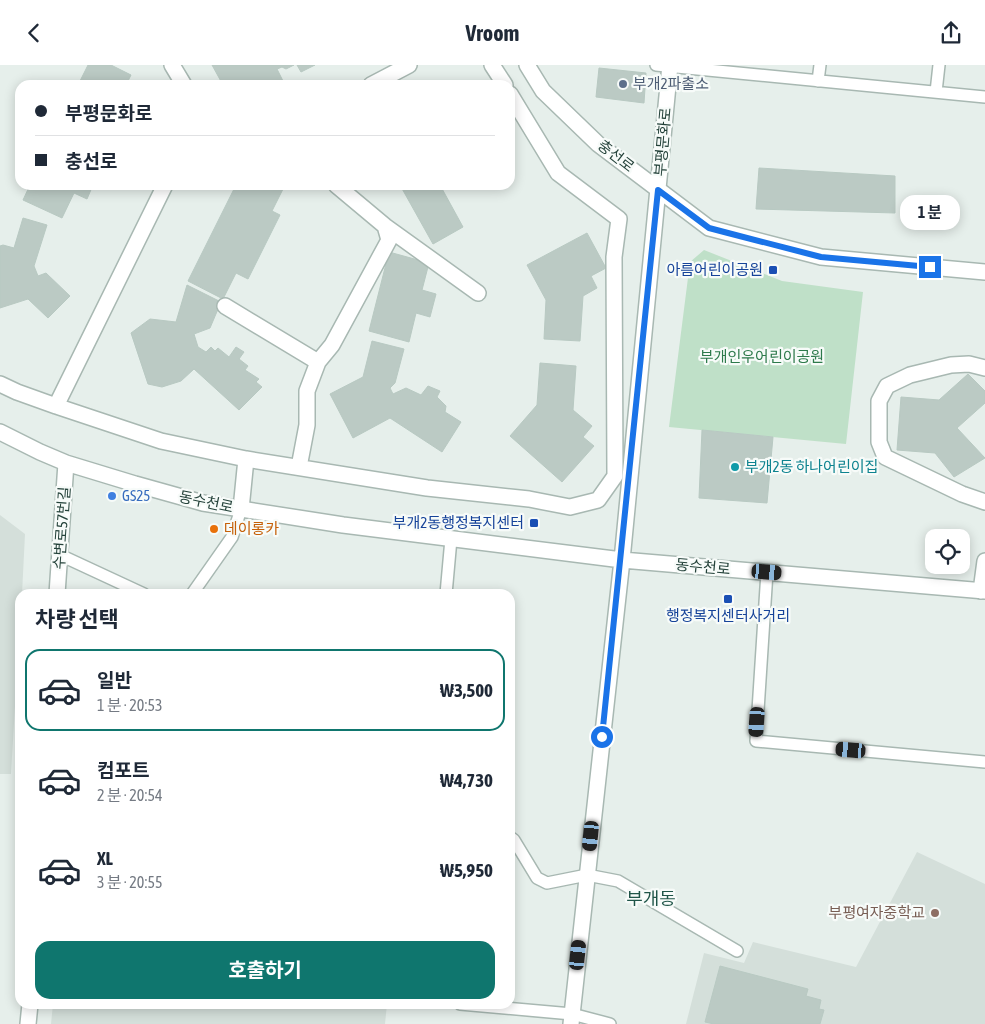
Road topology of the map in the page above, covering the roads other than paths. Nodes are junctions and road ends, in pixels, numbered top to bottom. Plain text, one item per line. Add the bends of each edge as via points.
1 (172, 65) edge
2 (409, 65) edge
3 (492, 65) edge
4 (527, 65) edge
5 (665, 65) edge
6 (820, 65) edge
7 (939, 65) edge
8 (181, 80) edge
9 (380, 80) edge
10 (502, 80) edge
11 (818, 81) junction
12 (936, 92) junction
13 (985, 97) edge
14 (515, 102) edge
15 (163, 190) edge
16 (342, 190) edge
17 (658, 190) junction
18 (385, 226) junction
19 (985, 272) edge
20 (478, 293) dead end
21 (225, 306) dead end
22 (318, 362) junction
23 (985, 368) edge
24 (0, 384) edge
25 (56, 406) junction
26 (0, 432) edge
27 (246, 459) junction
28 (66, 463) junction
29 (299, 467) junction
30 (985, 502) edge
31 (241, 509) junction
32 (451, 539) junction
33 (60, 555) junction
34 (622, 560) junction
35 (985, 561) edge
36 (767, 572) junction
37 (57, 589) edge
38 (133, 589) edge
39 (196, 589) edge
40 (446, 589) edge
41 (983, 591) edge
42 (985, 762) edge
43 (515, 842) edge
44 (587, 875) junction
45 (737, 951) dead end
46 (30, 1009) edge
47 (497, 1009) edge
48 (571, 1019) edge
49 (28, 1024) edge
50 (610, 1024) edge

1 - 8 street
2 - 9 street
3 - 10 street
4 - 17 street, 충선로 via 543,91 598,143
5 - 11 lane
5 - 17 street, 부평문화로
6 - 11 lane
7 - 12 lane
11 - 12 lane
12 - 13 lane
14 - 29 street via 558,173 619,219 614,257 615,476 598,500 570,507
15 - 25 street
16 - 18 street
17 - 19 street, 충선로 via 709,228 765,244 821,257
17 - 34 street, 부평문화로
18 - 20 street
18 - 22 street via 389,240 332,345
21 - 22 street
22 - 29 street via 307,391 307,425
23 - 30 street via 969,364 951,365 910,375 887,386 879,401 879,442 885,457
24 - 25 street
25 - 27 street via 161,441
26 - 28 street, 동수천로
27 - 29 street
27 - 31 street
28 - 31 street, 동수천로 via 195,501
28 - 33 street, 수변로57번길
31 - 32 street, 동수천로
31 - 39 lane via 232,537
32 - 34 street, 동수천로
32 - 40 lane
33 - 37 street, 수변로57번길
33 - 38 lane
34 - 36 street, 동수천로
34 - 44 street, 부평문화로
35 - 41 street
36 - 41 street, 동수천로
36 - 42 lane via 756,741
43 - 44 lane via 537,878 546,883
44 - 45 lane via 618,881
44 - 48 street, 부평문화로
46 - 49 street
47 - 48 lane
48 - 50 lane

